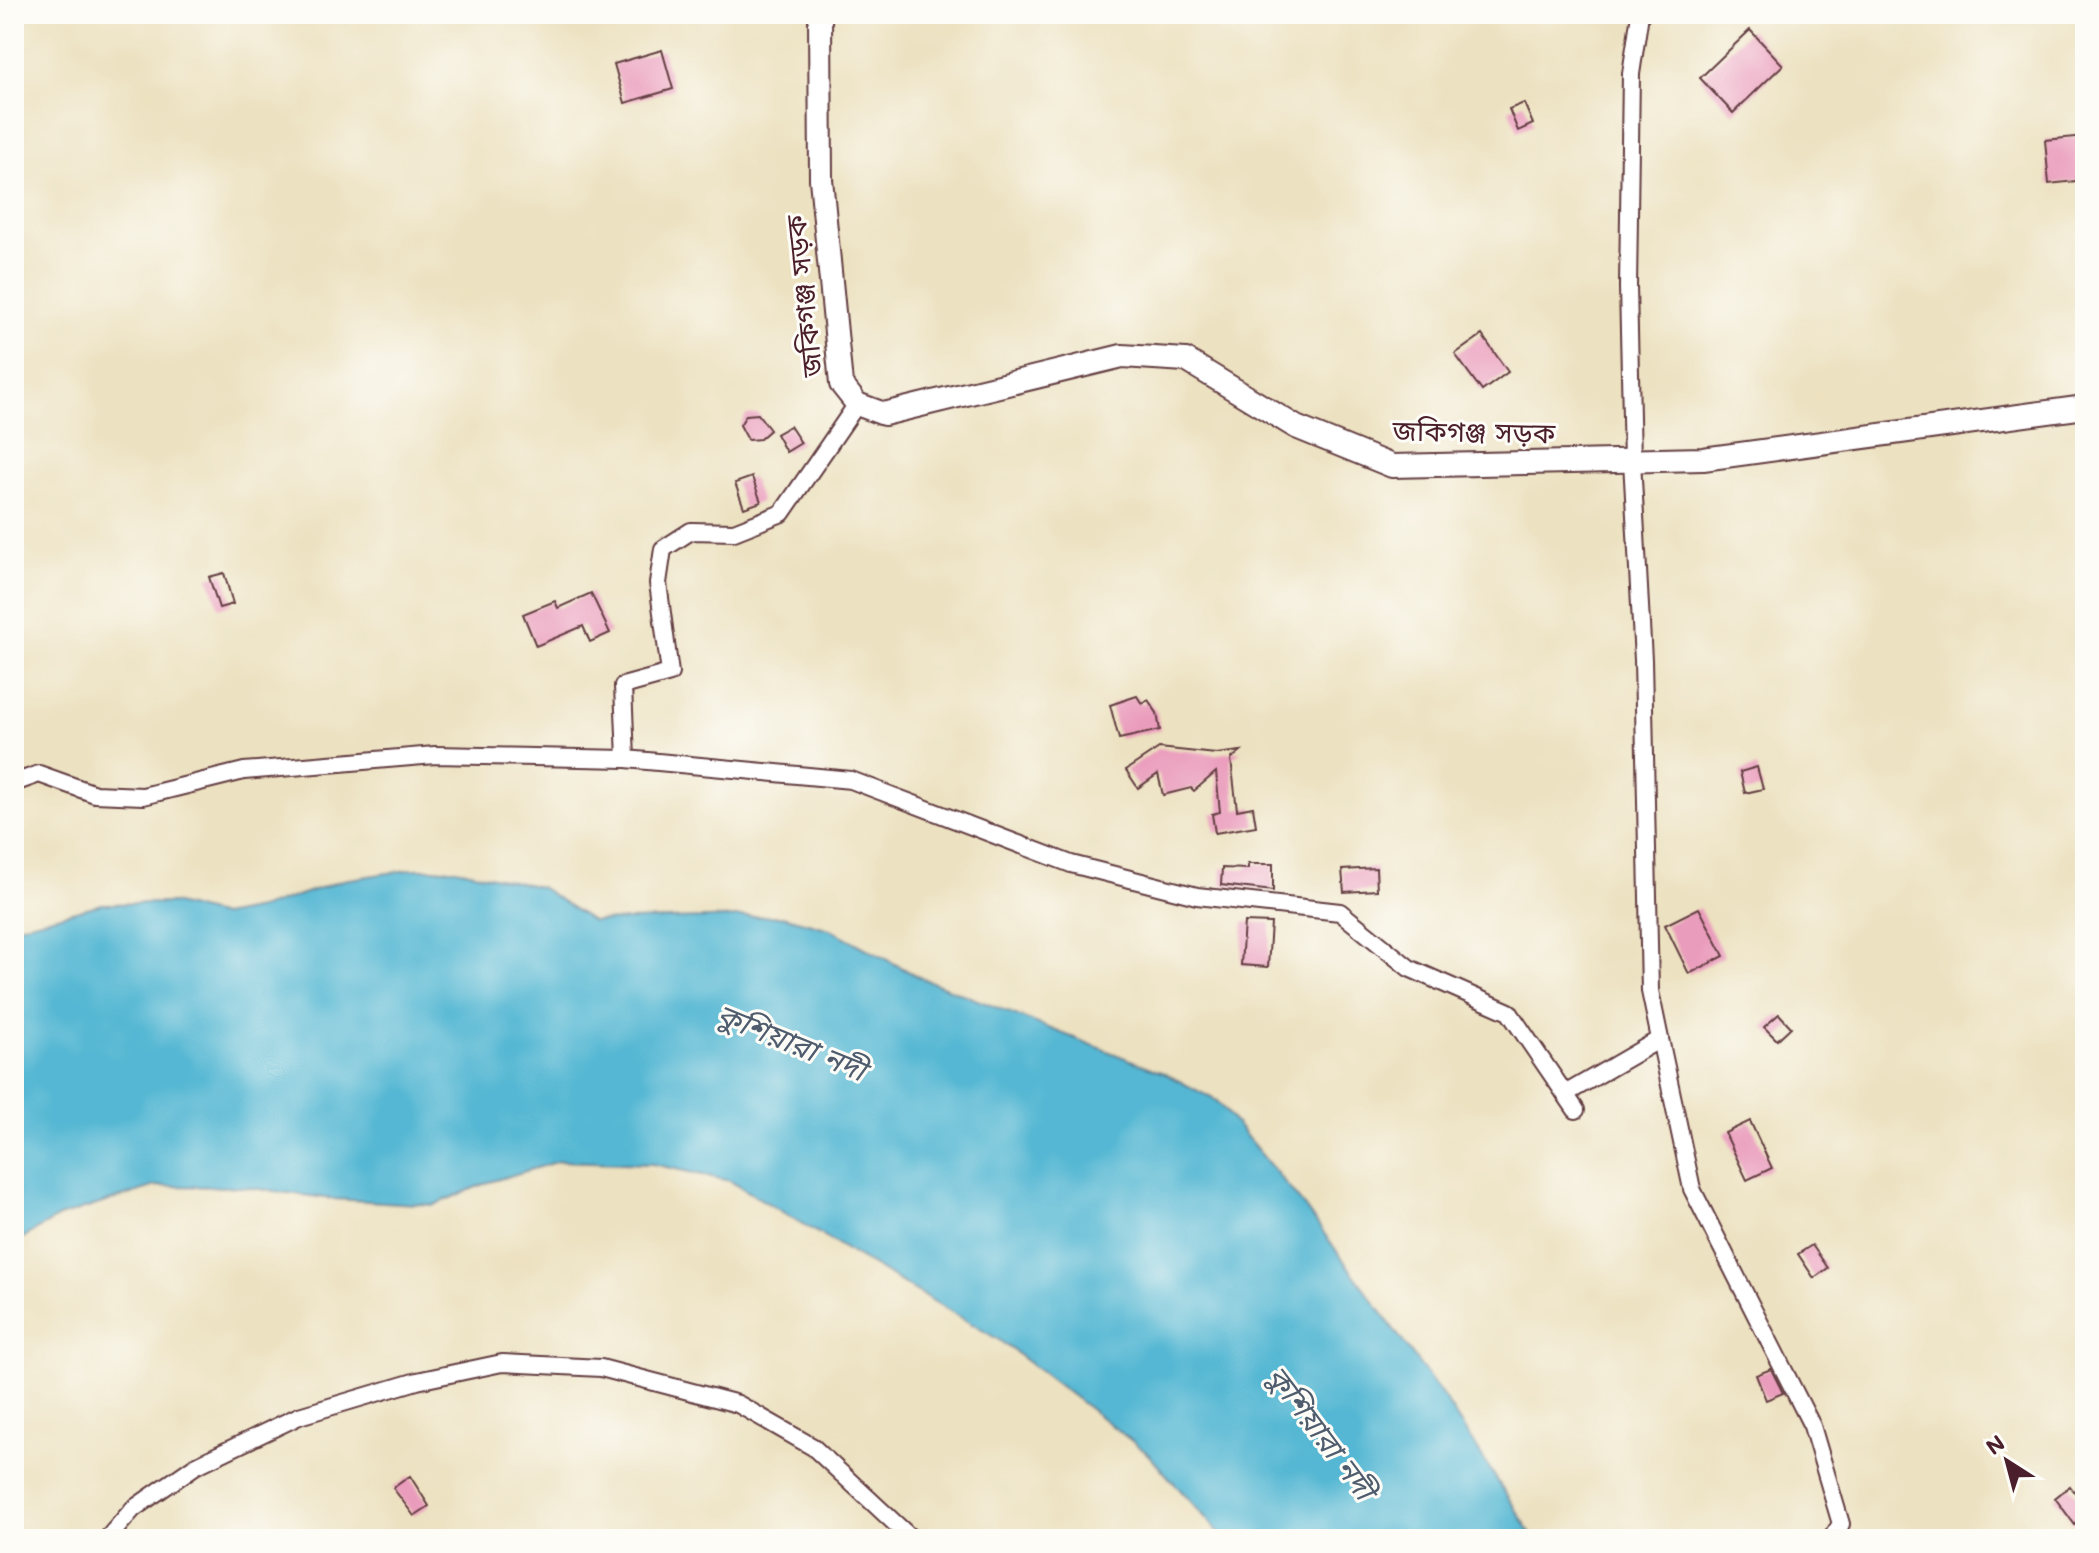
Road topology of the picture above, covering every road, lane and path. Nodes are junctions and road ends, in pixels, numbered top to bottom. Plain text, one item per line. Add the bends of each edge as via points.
1 (820, 14) edge
2 (1640, 14) edge
3 (857, 404) junction
4 (2085, 407) edge
5 (1632, 461) junction
6 (626, 759) junction
7 (14, 783) edge
8 (1660, 1039) junction
9 (1565, 1094) junction
10 (1576, 1110) dead end
11 (107, 1539) edge
12 (912, 1539) edge
13 (1831, 1539) edge

1 - 3 main road, জকিগঞ্জ সড়ক via 822,195 841,384
2 - 5 street via 1631,74
3 - 5 main road, জকিগঞ্জ সড়ক via 884,414 1122,356 1186,360 1296,427 1392,466
3 - 6 street via 782,513 734,532 691,531 663,549 658,583 670,673 623,686
4 - 5 main road, জকিগঞ্জ সড়ক via 1703,459
5 - 8 street via 1643,660 1650,991
6 - 7 street via 419,756 244,771 143,796 95,794 39,774
6 - 9 street via 851,780 1071,864 1197,896 1340,912 1409,968 1509,1012
8 - 9 street
8 - 13 street via 1692,1189 1812,1426 1841,1524
9 - 10 street
11 - 12 street via 133,1509 195,1466 299,1416 417,1381 502,1363 601,1368 738,1404 813,1447

